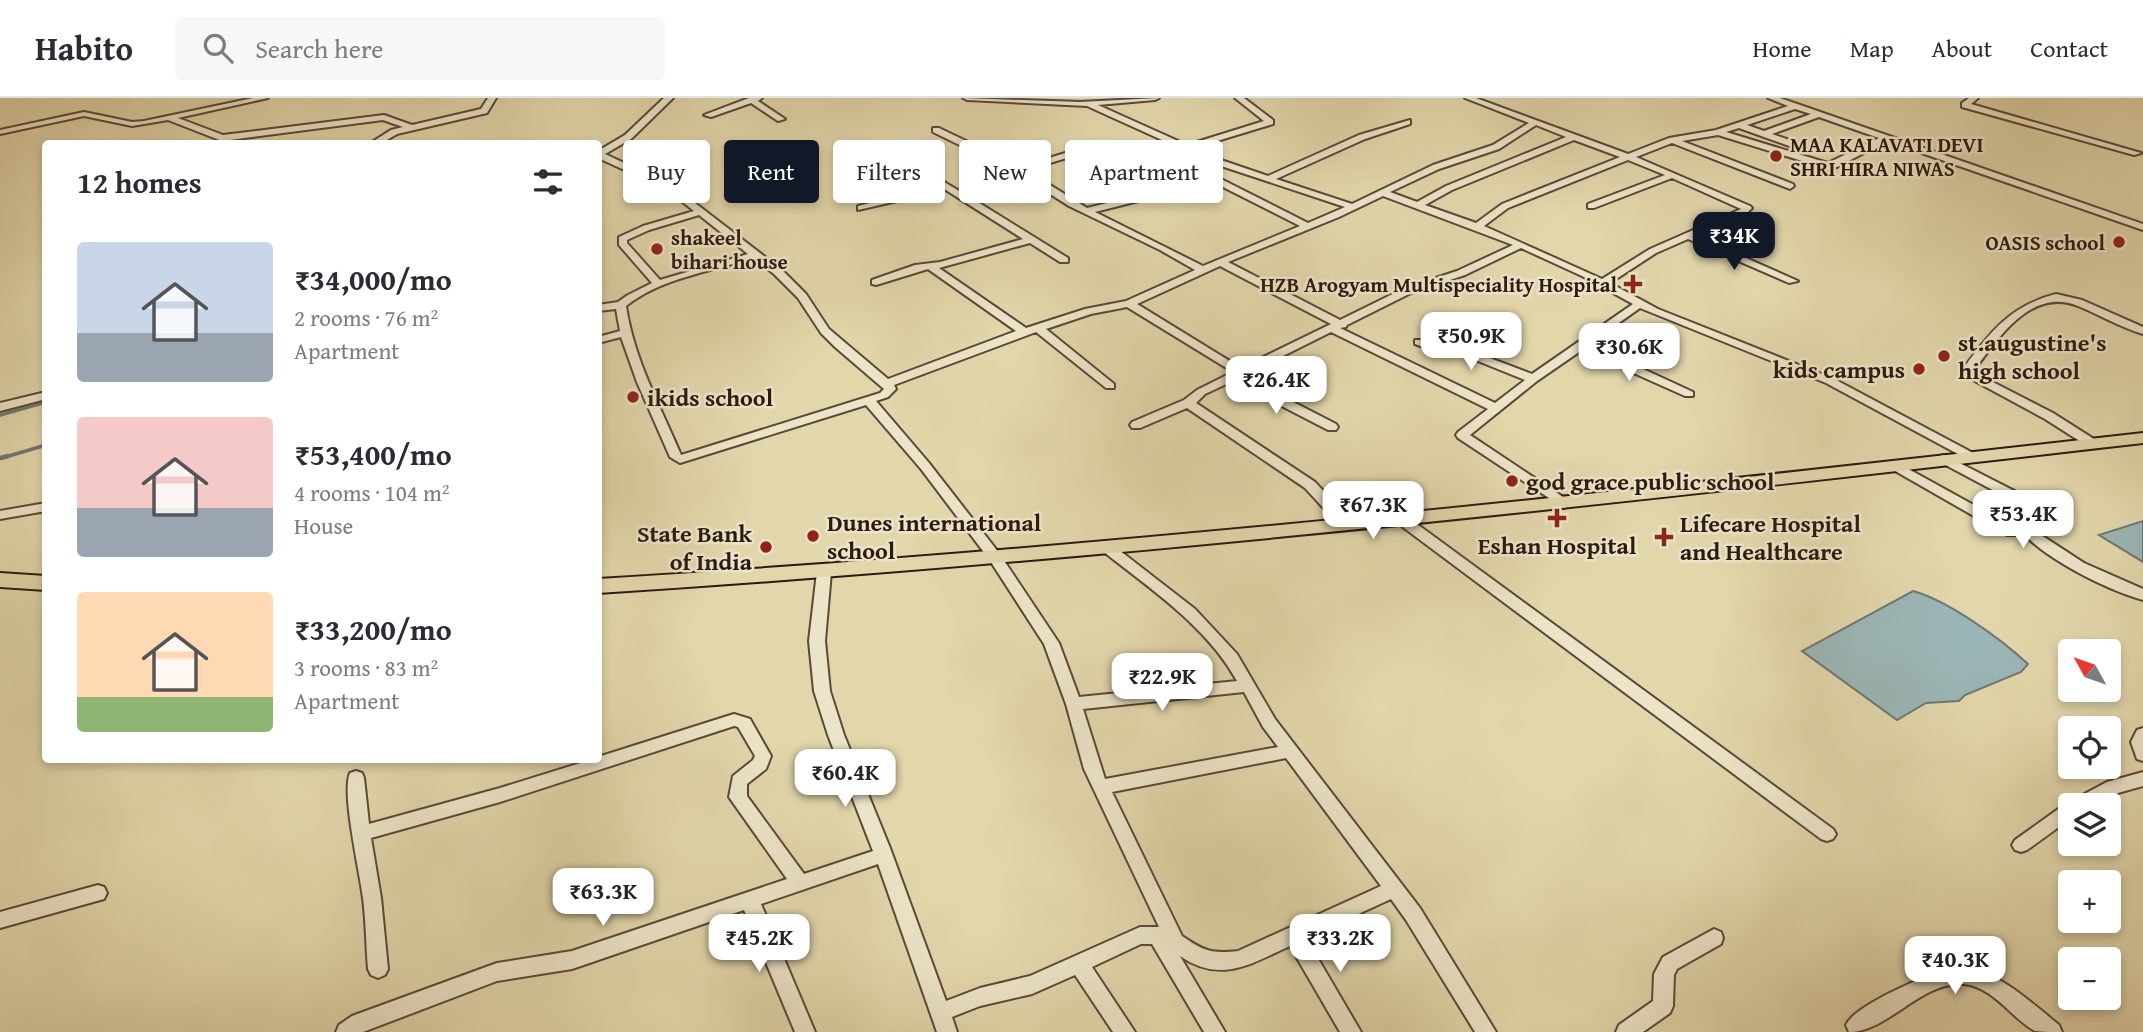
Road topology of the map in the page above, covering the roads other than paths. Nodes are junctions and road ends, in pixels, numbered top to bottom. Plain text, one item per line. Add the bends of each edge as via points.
1 (264, 98) edge
2 (492, 98) edge
3 (669, 98) edge
4 (967, 98) edge
5 (1155, 98) edge
6 (1239, 98) edge
7 (1473, 98) edge
8 (1772, 98) edge
9 (1974, 98) edge
10 (755, 99) edge
11 (989, 99) edge
12 (197, 100) dead end
13 (1087, 103) junction
14 (1796, 106) junction
15 (194, 113) junction
16 (1819, 114) junction
17 (708, 115) dead end
18 (169, 118) junction
19 (780, 119) dead end
20 (1407, 122) dead end
21 (1534, 123) junction
22 (1739, 125) junction
23 (412, 128) junction
24 (936, 130) dead end
25 (0, 132) edge
26 (1718, 132) junction
27 (1763, 134) junction
28 (1573, 137) junction
29 (1888, 137) junction
30 (378, 140) edge
31 (1168, 140) edge
32 (1211, 140) edge
33 (1672, 140) junction
34 (959, 141) edge
35 (1795, 145) dead end
36 (602, 153) edge
37 (2137, 153) dead end
38 (602, 157) edge
39 (1630, 157) junction
40 (1223, 162) edge
41 (1673, 175) junction
42 (1268, 180) junction
43 (1790, 186) dead end
44 (1051, 190) edge
45 (1383, 193) junction
46 (881, 203) edge
47 (974, 203) edge
48 (1418, 205) junction
49 (1591, 206) dead end
50 (1353, 207) junction
51 (861, 208) dead end
52 (1086, 211) junction
53 (701, 212) junction
54 (2141, 224) edge
55 (1307, 226) junction
56 (1477, 227) junction
57 (1688, 236) junction
58 (1032, 239) junction
59 (1520, 245) junction
60 (755, 255) junction
61 (1064, 260) dead end
62 (1220, 262) junction
63 (931, 267) junction
64 (1202, 270) junction
65 (1793, 281) dead end
66 (876, 282) dead end
67 (1603, 283) junction
68 (659, 285) junction
69 (621, 304) junction
70 (1129, 304) junction
71 (1639, 304) junction
72 (602, 306) edge
73 (1337, 327) junction
74 (1038, 328) junction
75 (2143, 331) edge
76 (625, 332) junction
77 (1024, 332) junction
78 (602, 339) edge
79 (1419, 342) dead end
80 (1581, 345) junction
81 (1239, 375) junction
82 (1533, 379) junction
83 (887, 384) junction
84 (1110, 386) dead end
85 (1689, 394) dead end
86 (42, 396) edge
87 (868, 400) junction
88 (1188, 403) junction
89 (0, 407) edge
90 (1495, 408) junction
91 (1136, 425) dead end
92 (1332, 427) dead end
93 (2143, 438) edge
94 (2093, 444) junction
95 (1969, 456) junction
96 (1944, 459) junction
97 (1894, 465) junction
98 (1564, 504) junction
99 (42, 508) edge
100 (0, 515) edge
101 (1401, 519) junction
102 (1346, 524) junction
103 (2012, 532) dead end
104 (1105, 546) junction
105 (994, 556) junction
106 (824, 572) junction
107 (0, 580) edge
108 (42, 583) edge
109 (602, 586) edge
110 (2143, 595) edge
111 (1246, 686) junction
112 (1074, 704) junction
113 (2143, 734) edge
114 (1291, 751) junction
115 (2143, 754) edge
116 (602, 762) edge
117 (600, 763) edge
118 (356, 778) dead end
119 (2143, 779) edge
120 (1100, 787) junction
121 (2102, 793) edge
122 (2058, 819) edge
123 (361, 834) junction
124 (1827, 834) dead end
125 (2021, 845) dead end
126 (883, 855) junction
127 (801, 884) junction
128 (1394, 889) junction
129 (97, 893) dead end
130 (750, 901) junction
131 (0, 920) edge
132 (1165, 936) junction
133 (1294, 936) junction
134 (1714, 938) dead end
135 (1079, 964) junction
136 (378, 969) dead end
137 (939, 1013) junction
138 (1856, 1026) dead end
139 (346, 1032) edge
140 (805, 1032) edge
141 (947, 1032) edge
142 (1125, 1032) edge
143 (1215, 1032) edge
144 (1351, 1032) edge
145 (1486, 1032) edge
146 (1626, 1032) edge
147 (2052, 1032) edge

1 - 15 street
2 - 23 street via 484,111
3 - 36 street via 628,138
4 - 11 street
5 - 13 street
6 - 32 street via 1270,121
7 - 21 street
8 - 14 street
9 - 37 street via 1965,105
10 - 17 street
10 - 19 street
11 - 13 street
12 - 15 street
13 - 31 street
14 - 16 street
14 - 22 street
15 - 18 street
16 - 27 street
16 - 29 street
18 - 23 street via 222,138 384,117
18 - 25 street via 137,124 84,114
20 - 42 street
21 - 28 street
21 - 45 street via 1496,147 1443,164
22 - 26 street
22 - 27 street
23 - 30 street
24 - 34 street
26 - 29 street via 1828,166
26 - 33 street
27 - 35 street
28 - 39 street
28 - 48 street
29 - 54 street
33 - 39 street
33 - 43 street
38 - 53 street via 640,176 657,194 678,195
39 - 41 street
39 - 56 street via 1516,201
40 - 42 street
41 - 49 street
41 - 57 street via 1747,208
42 - 50 street
44 - 52 street
45 - 48 street
45 - 50 street
46 - 51 street
47 - 58 street
48 - 56 street
50 - 55 street
52 - 55 street via 1163,192 1202,176
52 - 64 street
53 - 60 street
53 - 68 street via 622,239
55 - 62 street
56 - 59 street
57 - 65 street
57 - 67 street via 1653,251
58 - 61 street
58 - 63 street
59 - 67 street
59 - 73 street via 1461,273 1409,290
60 - 68 street
60 - 83 street via 788,281 825,331 852,358
62 - 64 street
62 - 73 street
63 - 66 street
63 - 77 street
64 - 70 street
67 - 71 street
68 - 69 street
69 - 72 street
69 - 76 street
70 - 74 street
70 - 81 street
71 - 80 street
71 - 95 street via 1830,381
73 - 81 street
73 - 90 street
74 - 77 street
74 - 84 street
75 - 94 street via 2056,297 2031,305 2002,326 1969,369 1977,378
76 - 78 street
76 - 87 street via 636,367 680,459
77 - 83 street
79 - 82 street via 1442,351 1465,352
80 - 82 street
80 - 85 street
81 - 88 street
81 - 92 street
82 - 90 street
83 - 87 street via 889,392
86 - 89 street
87 - 105 street
88 - 91 street
88 - 102 street via 1310,485
90 - 98 street via 1462,435
93 - 94 main road
94 - 95 main road
95 - 96 main road
96 - 97 main road
96 - 110 street via 2039,509 2041,513 2025,527 2039,541
97 - 98 main road
97 - 103 street
98 - 101 main road
99 - 100 street
101 - 102 main road
101 - 124 street
102 - 104 main road
104 - 105 main road
104 - 111 street via 1191,612 1232,658
105 - 106 main road
105 - 112 street via 1051,643
106 - 109 main road
106 - 126 street via 817,641 822,691
107 - 108 main road
111 - 112 street
111 - 114 street
112 - 120 street
113 - 115 street via 2139,742
114 - 120 street
114 - 128 street
116 - 127 street via 734,720 744,723 763,756 739,781 738,797
117 - 123 street
118 - 123 street
119 - 121 street
120 - 132 street
122 - 125 street
123 - 136 street
126 - 127 street
126 - 137 street
127 - 130 street
128 - 133 street
128 - 145 street
129 - 131 street
130 - 139 street via 572,960 498,972 359,1023
130 - 140 street
132 - 133 street via 1214,962 1239,960
132 - 135 street via 1140,936
132 - 143 street
133 - 144 street
134 - 146 street via 1670,963 1664,974 1662,1006
135 - 137 street via 1032,985 980,997
135 - 142 street
137 - 141 street
138 - 147 street via 1941,978 1963,975 1982,980

